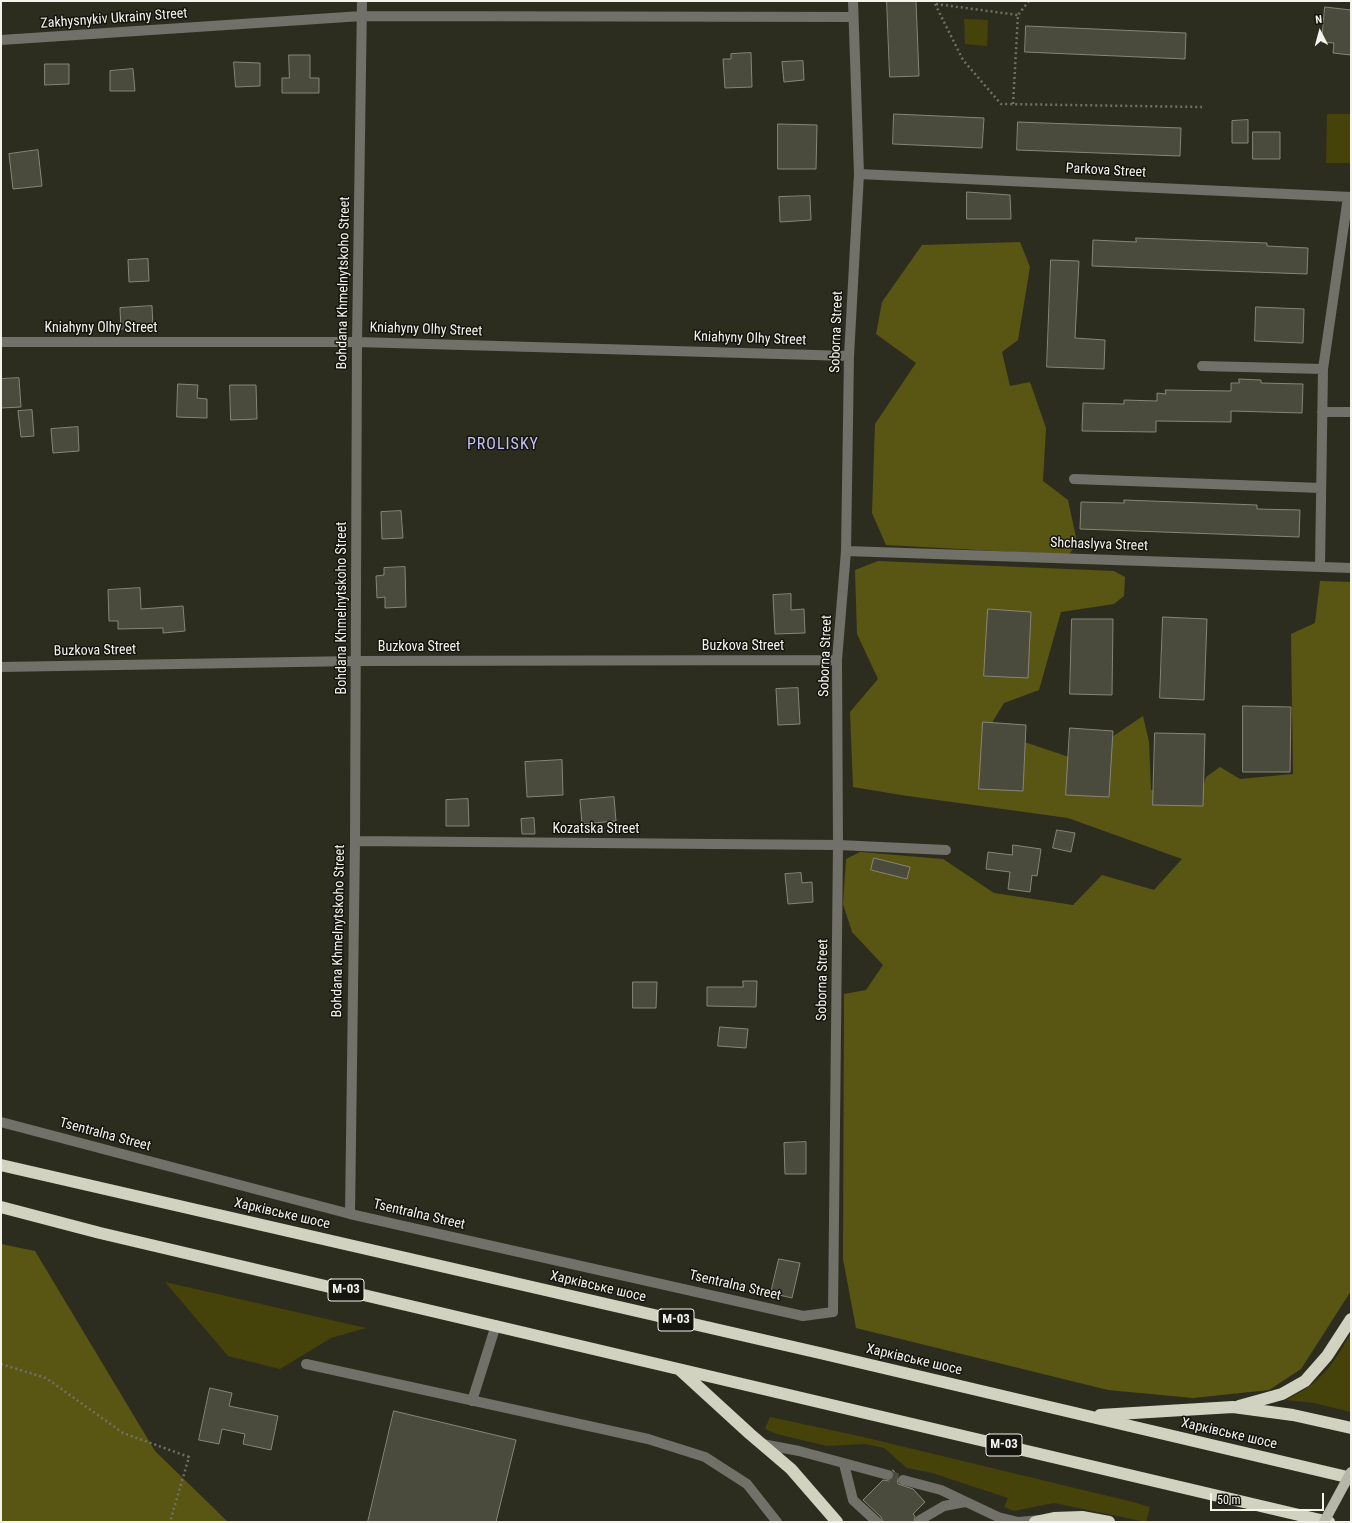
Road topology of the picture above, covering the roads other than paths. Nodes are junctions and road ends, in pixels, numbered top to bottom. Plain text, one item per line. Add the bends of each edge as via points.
1 (362, 1) edge
2 (853, 1) edge
3 (362, 16) junction
4 (853, 17) junction
5 (1, 40) edge
6 (859, 174) junction
7 (1349, 197) edge
8 (1, 342) edge
9 (356, 342) junction
10 (850, 356) junction
11 (1202, 366) dead end
12 (1323, 370) junction
13 (1322, 412) junction
14 (1351, 412) edge
15 (1074, 479) dead end
16 (1321, 488) junction
17 (846, 551) junction
18 (1320, 566) junction
19 (1351, 568) edge
20 (837, 660) junction
21 (355, 661) junction
22 (1, 667) edge
23 (355, 841) junction
24 (838, 844) junction
25 (946, 850) dead end
26 (1, 1122) edge
27 (1, 1165) edge
28 (6, 1208) edge
29 (350, 1214) junction
30 (833, 1312) joint
31 (1351, 1319) edge
32 (496, 1325) junction
33 (306, 1364) dead end
34 (679, 1369) junction
35 (472, 1401) junction
36 (1233, 1408) junction
37 (1086, 1416) junction
38 (1351, 1428) edge
39 (762, 1444) junction
40 (844, 1464) junction
41 (1351, 1472) edge
42 (888, 1475) tunnel mouth
43 (1351, 1478) edge
44 (903, 1480) tunnel mouth
45 (965, 1502) junction
46 (826, 1508) junction
47 (920, 1520) dead end
48 (1039, 1521) edge
49 (777, 1522) edge
50 (830, 1522) edge
51 (837, 1522) edge
52 (877, 1522) edge
53 (1109, 1522) edge
54 (1324, 1522) edge
55 (1329, 1522) edge

1 - 3 street, Bohdana Khmelnytskoho Street
2 - 4 street, Soborna Street
3 - 4 street, Zakhysnykiv Ukrainy Street
3 - 5 street, Zakhysnykiv Ukrainy Street
3 - 9 street, Bohdana Khmelnytskoho Street
4 - 6 street, Soborna Street
6 - 7 street, Parkova Street
6 - 10 street, Soborna Street
7 - 12 street
8 - 9 street, Kniahyny Olhy Street
9 - 10 street, Kniahyny Olhy Street
9 - 21 street, Bohdana Khmelnytskoho Street
10 - 17 street, Soborna Street
11 - 12 street
12 - 13 street
13 - 14 street
13 - 16 street
15 - 16 street
16 - 18 street
17 - 18 street, Shchaslyva Street
17 - 20 street, Soborna Street
18 - 19 street, Shchaslyva Street
20 - 21 street, Buzkova Street
20 - 24 street, Soborna Street
21 - 22 street, Buzkova Street
21 - 23 street, Bohdana Khmelnytskoho Street
23 - 24 street, Kozatska Street
23 - 29 street, Bohdana Khmelnytskoho Street
24 - 25 street, Kozatska Street
24 - 30 street, Soborna Street
26 - 29 street, Tsentralna Street
27 - 37 highway, Харківське шосе / М-03
28 - 32 highway, М-03 via 100,1233
29 - 30 street, Tsentralna Street via 803,1316
31 - 36 highway via 1327,1356 1305,1381 1282,1394
32 - 34 highway, М-03
32 - 35 street
33 - 35 street
34 - 39 highway
34 - 55 highway, М-03
35 - 49 street via 648,1439 705,1457 747,1484
36 - 37 highway
36 - 38 highway via 1293,1415
37 - 43 highway, Харківське шосе / М-03
39 - 40 street
39 - 46 highway via 791,1469
40 - 42 street
40 - 52 street via 853,1500
41 - 54 main road, bridge
44 - 45 street via 941,1490
45 - 47 street via 944,1506
45 - 48 street via 998,1517 1018,1522
46 - 50 highway
46 - 51 highway
48 - 53 highway via 1082,1516

